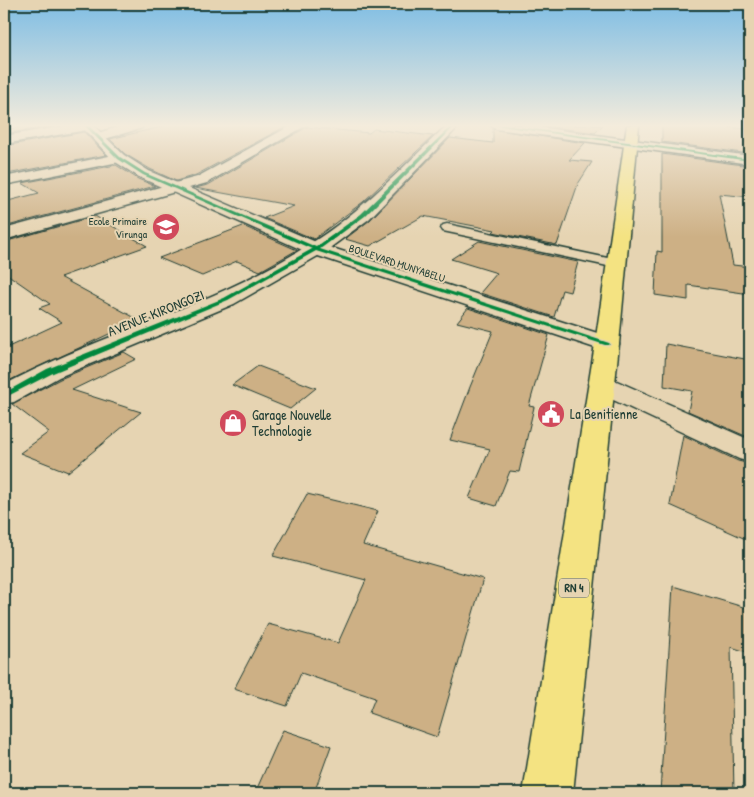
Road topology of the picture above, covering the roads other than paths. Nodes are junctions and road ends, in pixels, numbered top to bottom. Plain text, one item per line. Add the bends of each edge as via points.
1 (98, 162) edge
2 (126, 162) edge
3 (234, 162) edge
4 (416, 162) edge
5 (628, 162) edge
6 (4, 181) edge
7 (177, 188) junction
8 (447, 228) dead end
9 (4, 235) edge
10 (316, 249) junction
11 (616, 264) junction
12 (606, 344) junction
13 (601, 384) junction
14 (4, 396) edge
15 (750, 452) edge
16 (548, 793) edge

1 - 6 street
2 - 7 street, BOULEVARD MUNYABELU
3 - 7 street via 202,180
4 - 10 street, AVENUE KIRONGOZI via 363,215
5 - 11 highway, RN 4
7 - 9 street
7 - 10 street, BOULEVARD MUNYABELU
8 - 11 lane
10 - 12 street, BOULEVARD MUNYABELU
10 - 14 street, AVENUE KIRONGOZI via 226,299 50,371
11 - 12 highway, RN 4
12 - 13 highway, RN 4
13 - 15 street
13 - 16 highway, RN 4

